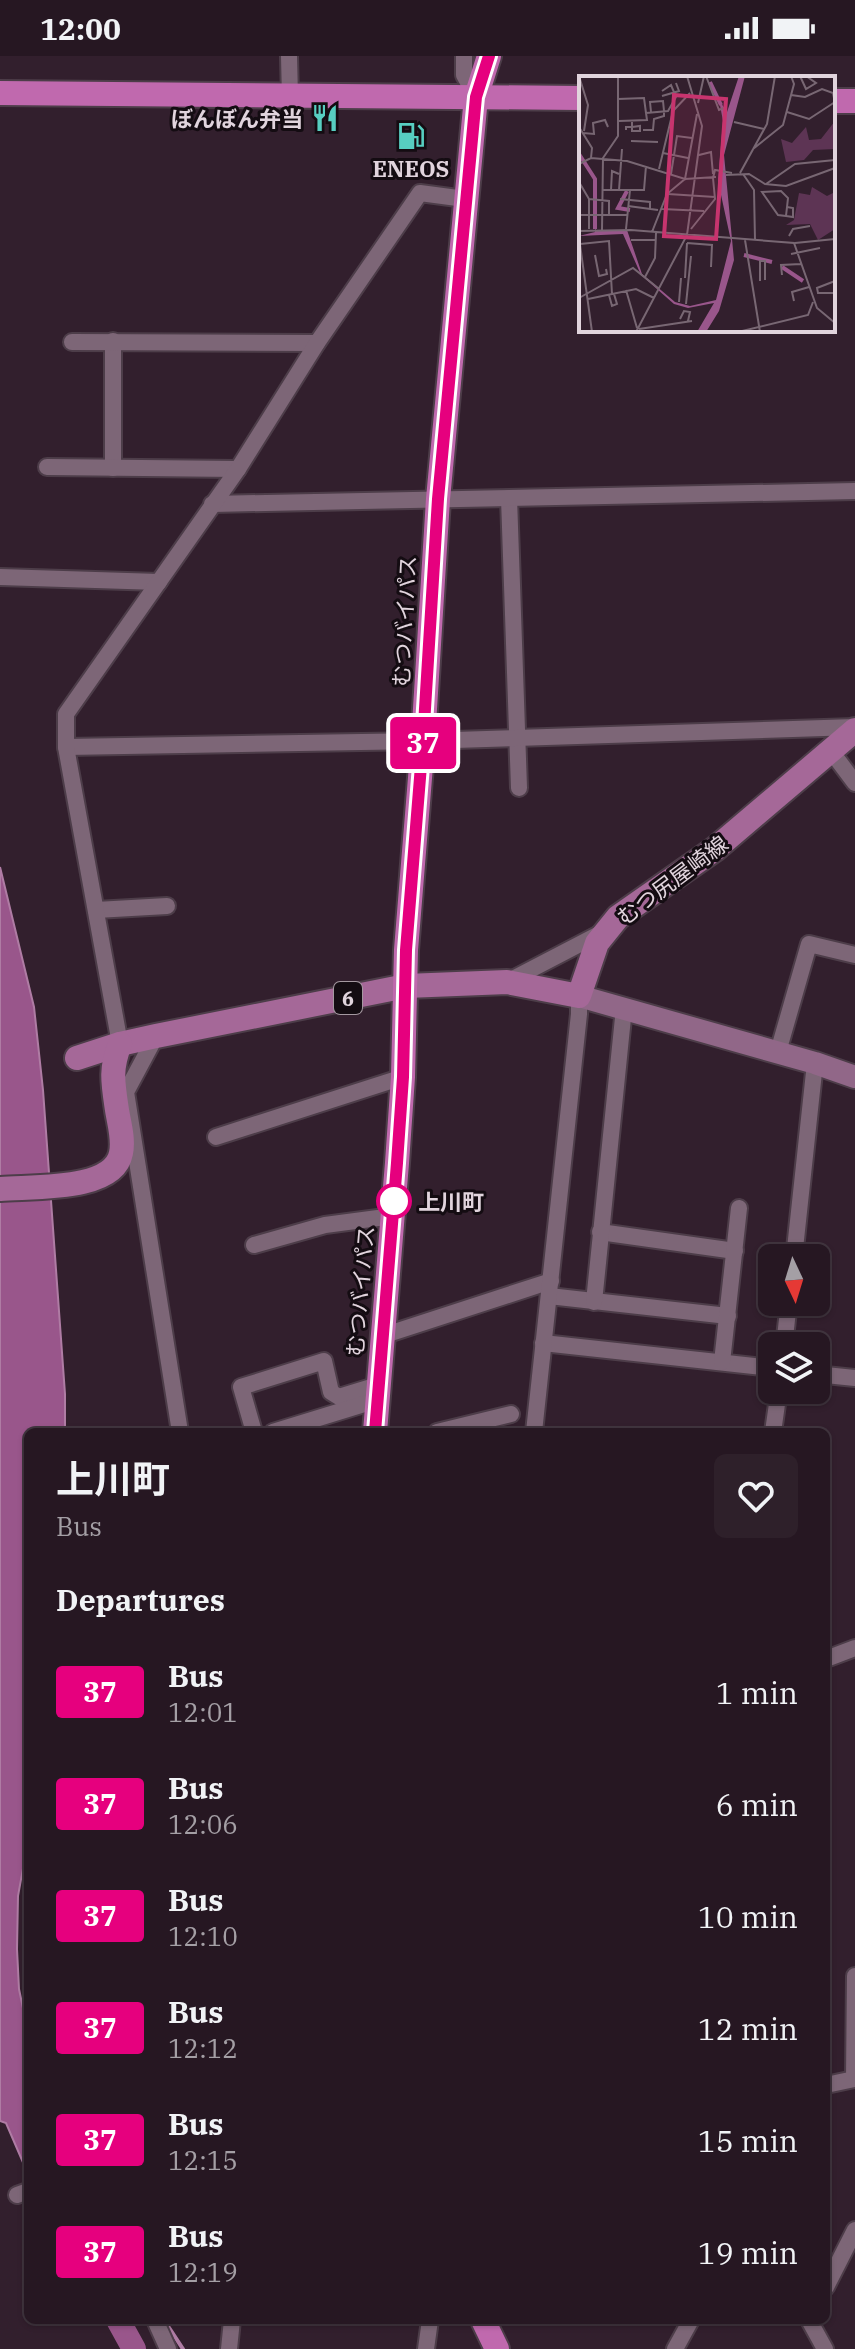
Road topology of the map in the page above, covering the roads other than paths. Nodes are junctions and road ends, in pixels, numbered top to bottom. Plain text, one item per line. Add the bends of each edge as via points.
1 (289, 56) edge
2 (464, 56) edge
3 (489, 56) edge
4 (0, 93) edge
5 (290, 97) junction
6 (476, 97) junction
7 (579, 98) edge
8 (465, 199) junction
9 (113, 341) junction
10 (72, 342) dead end
11 (317, 343) junction
12 (47, 467) dead end
13 (113, 468) junction
14 (238, 469) junction
15 (855, 491) edge
16 (509, 498) junction
17 (438, 499) junction
18 (212, 504) junction
19 (0, 577) edge
20 (159, 582) junction
21 (855, 728) edge
22 (516, 738) junction
23 (423, 741) junction
24 (66, 747) junction
25 (831, 751) junction
26 (855, 783) edge
27 (519, 788) dead end
28 (167, 906) dead end
29 (96, 910) junction
30 (604, 932) junction
31 (855, 955) edge
32 (507, 982) junction
33 (406, 986) junction
34 (579, 996) junction
35 (624, 1008) junction
36 (156, 1036) junction
37 (120, 1044) junction
38 (778, 1052) junction
39 (77, 1058) dead end
40 (815, 1063) junction
41 (403, 1077) junction
42 (855, 1077) edge
43 (216, 1137) dead end
44 (0, 1189) edge
45 (739, 1208) dead end
46 (393, 1216) junction
47 (600, 1232) junction
48 (796, 1244) edge
49 (254, 1245) dead end
50 (735, 1251) junction
51 (550, 1289) junction
52 (594, 1302) junction
53 (728, 1316) junction
54 (382, 1336) junction
55 (543, 1343) junction
56 (722, 1362) junction
57 (758, 1366) edge
58 (830, 1375) edge
59 (855, 1378) edge
60 (378, 1392) junction
61 (777, 1404) edge
62 (511, 1414) dead end
63 (179, 1428) edge
64 (253, 1428) edge
65 (284, 1428) edge
66 (375, 1428) edge
67 (453, 1428) edge
68 (534, 1428) edge
69 (774, 1428) edge
70 (855, 1648) edge
71 (830, 1657) edge
72 (855, 1976) edge
73 (830, 2084) edge
74 (855, 2230) edge
75 (830, 2279) edge
76 (157, 2324) edge
77 (232, 2324) edge
78 (429, 2324) edge
79 (485, 2324) edge
80 (689, 2324) edge
81 (811, 2324) edge
82 (168, 2349) edge
83 (229, 2349) edge
84 (426, 2349) edge
85 (497, 2349) edge
86 (675, 2349) edge
87 (825, 2349) edge

1 - 5 street
2 - 6 street via 464,75
3 - 6 highway, むつバイパス
4 - 5 highway
5 - 6 highway
6 - 7 highway
6 - 8 highway, むつバイパス
8 - 11 street via 420,193
8 - 17 highway, むつバイパス
9 - 10 street
9 - 11 street
9 - 13 street
11 - 14 street
12 - 13 street
13 - 14 street
14 - 18 street
15 - 16 street
16 - 17 street
16 - 22 street
17 - 18 street
17 - 23 highway, むつバイパス
18 - 20 street
19 - 20 street
20 - 24 street via 66,714
21 - 22 street
21 - 25 main road, むつ尻屋崎線
22 - 23 street
22 - 27 street
23 - 24 street
23 - 33 highway, むつバイパス
24 - 29 street
25 - 26 street
25 - 30 main road, むつ尻屋崎線 via 715,849
28 - 29 street
29 - 37 street
30 - 32 street
30 - 34 main road, むつ尻屋崎線
31 - 38 street via 809,944
32 - 33 main road, 6
32 - 34 main road, 6
33 - 36 main road, 6
33 - 41 highway, むつバイパス
34 - 35 street
34 - 51 street
35 - 38 street
35 - 47 street
36 - 37 main road, 6
36 - 63 street via 126,1092
37 - 39 main road, 6
37 - 44 main road via 111,1072 121,1155 112,1171 82,1183
38 - 40 street
40 - 42 street
40 - 48 street
41 - 43 street
41 - 46 highway, むつバイパス
45 - 50 street
46 - 49 street via 325,1225
46 - 54 highway, むつバイパス
47 - 50 street
47 - 52 street
50 - 53 street
51 - 52 street
51 - 54 street
51 - 55 street
52 - 53 street
53 - 56 street
54 - 60 highway, むつバイパス
55 - 56 street
55 - 68 street
56 - 57 street
58 - 59 street
60 - 64 street via 339,1397 331,1392 324,1361 241,1387
60 - 65 street
60 - 66 highway, むつバイパス
61 - 69 street
62 - 67 street
70 - 71 street
72 - 73 street via 854,2079
74 - 75 street
76 - 82 street
77 - 83 street
78 - 84 street
79 - 85 highway
80 - 86 street
81 - 87 street

